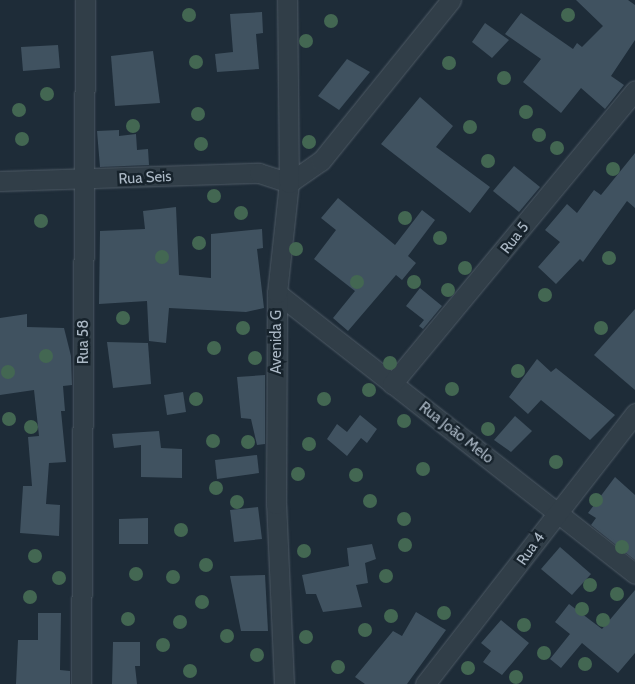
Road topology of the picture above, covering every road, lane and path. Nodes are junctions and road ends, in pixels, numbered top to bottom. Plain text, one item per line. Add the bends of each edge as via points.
1 (85, 0) edge
2 (287, 0) edge
3 (451, 0) edge
4 (635, 90) edge
5 (0, 181) edge
6 (85, 182) junction
7 (289, 183) junction
8 (277, 293) junction
9 (392, 384) junction
10 (635, 413) edge
11 (556, 511) junction
12 (635, 574) edge
13 (81, 684) edge
14 (284, 684) edge
15 (425, 684) edge

1 - 6 street, Rua 58
2 - 7 street, Avenida G
3 - 7 street via 321,161
4 - 9 street, Rua 5
5 - 6 street, Rua Seis
6 - 7 street, Rua Seis via 259,173
6 - 13 street, Rua 58
7 - 8 street, Avenida G
8 - 9 street, Rua João Melo
8 - 14 street, Avenida G via 276,504
9 - 11 street, Rua João Melo
10 - 11 street, Rua 4
11 - 12 street, Rua João Melo
11 - 15 street, Rua 4 via 537,544

